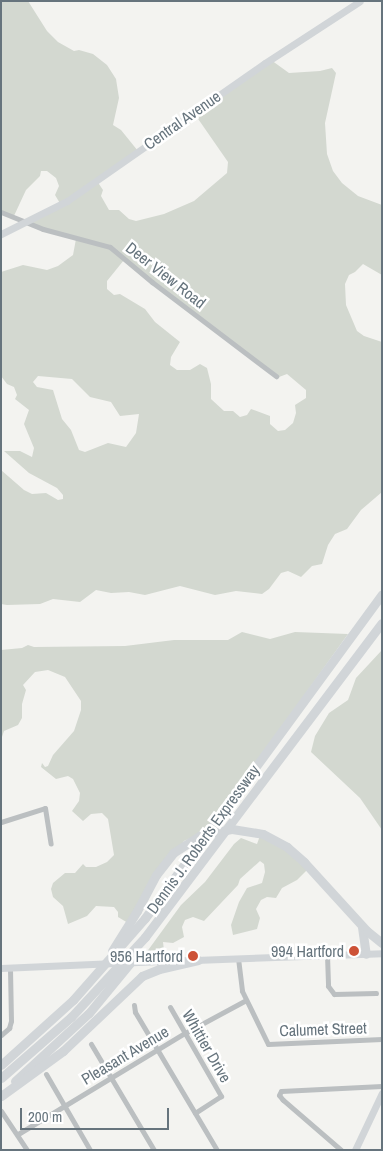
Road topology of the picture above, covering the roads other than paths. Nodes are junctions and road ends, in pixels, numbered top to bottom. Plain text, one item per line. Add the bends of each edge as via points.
1 (360, 1) edge
2 (1, 212) edge
3 (25, 223) junction
4 (1, 234) edge
5 (276, 376) dead end
6 (382, 594) edge
7 (382, 623) edge
8 (1, 822) edge
9 (51, 844) dead end
10 (356, 918) junction
11 (156, 923) junction
12 (382, 943) edge
13 (382, 953) edge
14 (366, 954) junction
15 (328, 955) junction
16 (238, 958) junction
17 (198, 960) junction
18 (1, 968) edge
19 (10, 968) junction
20 (86, 987) junction
21 (376, 993) dead end
22 (246, 1000) junction
23 (134, 1006) dead end
24 (170, 1007) dead end
25 (185, 1033) junction
26 (1, 1035) edge
27 (382, 1039) edge
28 (91, 1044) dead end
29 (158, 1050) junction
30 (1, 1064) edge
31 (46, 1074) dead end
32 (1, 1078) edge
33 (111, 1078) junction
34 (382, 1086) edge
35 (382, 1093) edge
36 (1, 1094) edge
37 (64, 1106) junction
38 (2, 1112) edge
39 (195, 1113) junction
40 (18, 1134) junction
41 (27, 1150) edge
42 (90, 1150) edge
43 (154, 1150) edge
44 (217, 1150) edge
45 (341, 1150) edge
46 (355, 1150) edge

1 - 3 main road, Central Avenue via 67,201
2 - 3 street, Deer View Road
3 - 4 main road, Central Avenue
3 - 5 street, Deer View Road via 110,247
6 - 20 highway, Dennis J. Roberts Expressway via 145,918
7 - 11 highway, Dennis J. Roberts Expressway
8 - 9 street via 45,808
10 - 12 highway
10 - 14 highway via 364,932
10 - 20 highway via 304,862 278,841 245,830 212,831 184,844 164,863 125,931
11 - 32 highway, Dennis J. Roberts Expressway via 71,1017
11 - 36 highway via 124,971 89,1013
13 - 14 main road
14 - 15 main road
15 - 16 main road
15 - 21 street via 328,986 334,994
16 - 17 main road
16 - 22 street, Calumet Street via 240,985
17 - 19 main road
17 - 36 highway via 142,976 63,1051
18 - 19 main road
19 - 26 street via 10,1021
20 - 30 highway, Dennis J. Roberts Expressway
22 - 25 street, Pleasant Avenue
22 - 27 street, Calumet Street via 268,1044
23 - 29 street
24 - 25 street, Whittier Drive
25 - 29 street, Pleasant Avenue
25 - 39 street, Whittier Drive via 221,1096
28 - 33 street
29 - 33 street, Pleasant Avenue
29 - 39 street
31 - 37 street
33 - 37 street, Pleasant Avenue
33 - 43 street
34 - 45 street via 281,1091 279,1095 283,1100
35 - 46 main road
37 - 40 street, Pleasant Avenue
37 - 42 street
38 - 40 street
39 - 44 street
40 - 41 street

